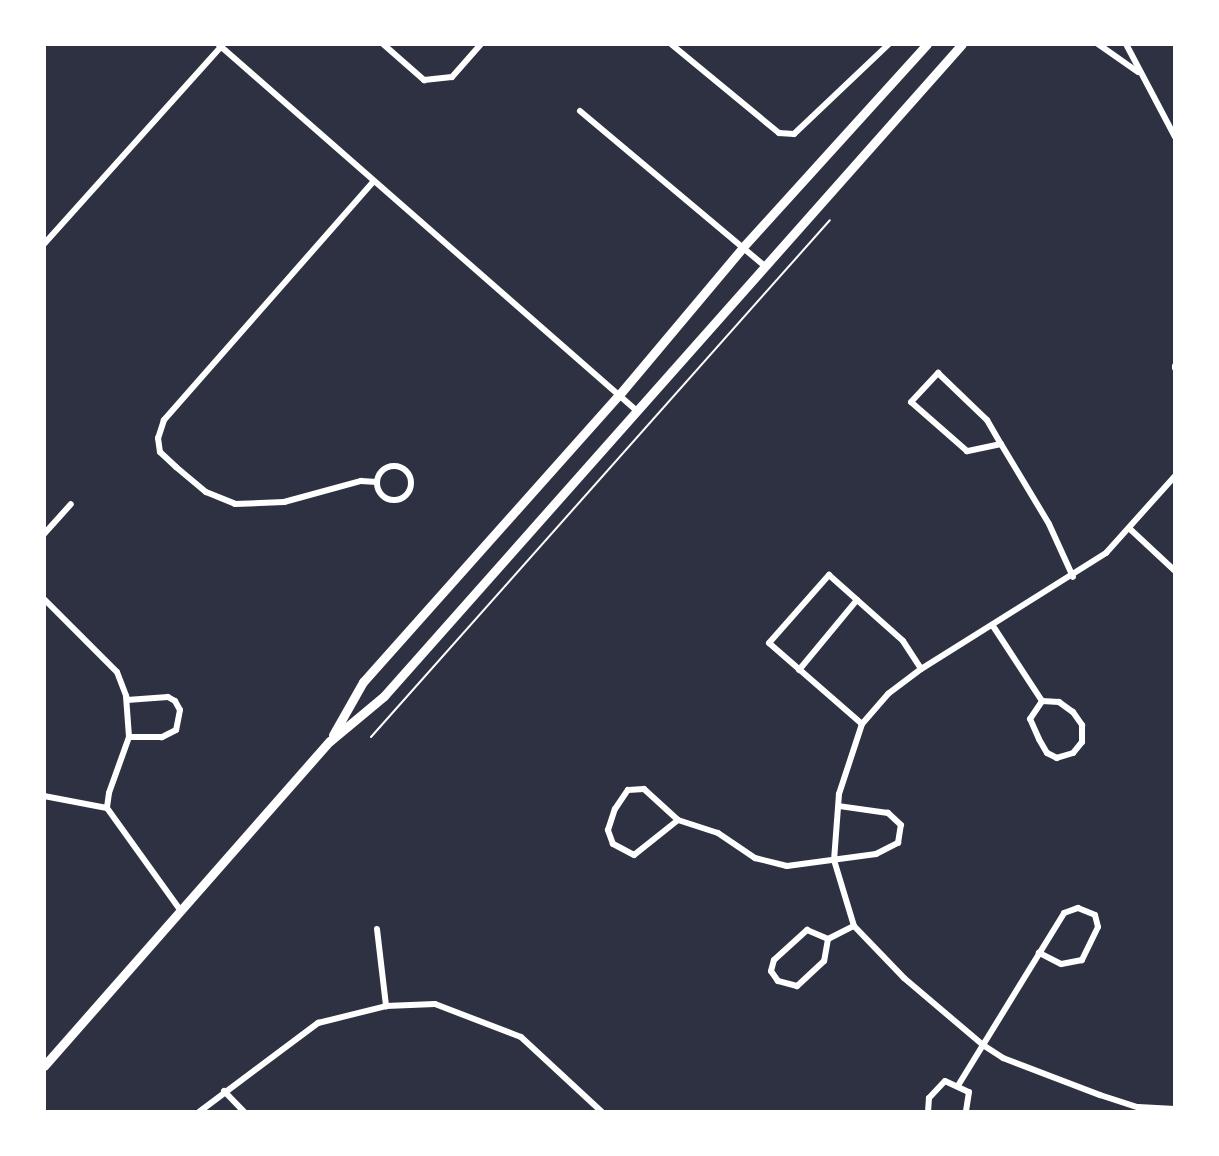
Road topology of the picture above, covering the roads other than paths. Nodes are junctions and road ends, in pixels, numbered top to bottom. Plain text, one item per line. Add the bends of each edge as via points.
1 (383, 44) edge
2 (481, 44) edge
3 (671, 44) edge
4 (889, 44) edge
5 (927, 44) edge
6 (962, 44) edge
7 (1098, 44) edge
8 (1126, 44) edge
9 (220, 46) edge
10 (1140, 73) junction
11 (580, 111) dead end
12 (1175, 137) edge
13 (373, 182) junction
14 (44, 244) edge
15 (743, 247) junction
16 (765, 266) junction
17 (619, 395) junction
18 (637, 411) junction
19 (1001, 444) junction
20 (1175, 476) edge
21 (377, 482) junction
22 (71, 504) dead end
23 (1130, 529) junction
24 (44, 534) edge
25 (1175, 571) edge
26 (1073, 577) junction
27 (44, 599) edge
28 (857, 600) junction
29 (993, 626) junction
30 (921, 669) junction
31 (799, 670) junction
32 (127, 700) junction
33 (1042, 701) junction
34 (862, 724) junction
35 (129, 737) junction
36 (330, 741) junction
37 (44, 796) edge
38 (839, 806) junction
39 (107, 808) junction
40 (678, 820) junction
41 (834, 860) junction
42 (181, 911) junction
43 (854, 926) junction
44 (377, 929) dead end
45 (828, 939) junction
46 (1039, 953) junction
47 (386, 1006) junction
48 (983, 1045) junction
49 (44, 1066) edge
50 (959, 1084) junction
51 (224, 1091) junction
52 (1175, 1109) edge
53 (1138, 1110) edge
54 (199, 1112) edge
55 (244, 1112) edge
56 (602, 1112) edge
57 (928, 1112) edge
58 (966, 1112) edge

1 - 2 street via 424,80 452,77
3 - 4 street via 779,133 794,134
5 - 15 main road
6 - 16 main road
7 - 10 street
8 - 10 street
9 - 13 street
9 - 14 street
10 - 12 street
11 - 15 street
13 - 17 street
13 - 21 street via 164,420 158,438 160,452 176,467 206,492 235,504 284,502 361,481
15 - 16 street
15 - 17 main road
16 - 18 main road
17 - 18 street
17 - 36 main road via 363,682
18 - 36 main road via 384,696
19 - 19 street via 987,420 938,373 911,402 967,451
19 - 26 street via 1049,524
20 - 23 street
21 - 21 street via 390,499 404,496 410,486 407,472 394,466 384,469
22 - 24 street
23 - 25 street
23 - 26 street
26 - 29 street
27 - 32 street via 117,672
28 - 30 street via 903,641
28 - 31 street
28 - 31 street via 829,575 769,643
29 - 30 street
29 - 33 street
30 - 34 street via 888,694
31 - 34 street
32 - 35 street
32 - 35 street via 168,697 180,710 176,730 162,737
33 - 33 street via 1030,719 1047,753 1057,758 1073,753 1082,742 1082,725 1059,702
34 - 38 street
35 - 39 street
36 - 42 main road
37 - 39 street
38 - 41 street
38 - 41 street via 888,813 902,833 898,843 876,854
39 - 42 street
40 - 40 street via 644,789 628,790 608,830 613,844 634,855
40 - 41 street via 718,833 755,858 787,866
41 - 43 street
42 - 49 main road
43 - 45 street
43 - 48 street via 904,978
44 - 47 street
45 - 45 street via 807,930 774,960 771,971 778,981 797,986 824,961
46 - 46 street via 1061,964 1082,960 1098,927 1095,915 1078,908 1064,913
46 - 48 street
47 - 51 street via 318,1023
47 - 56 street via 435,1004 521,1037
48 - 50 street
48 - 53 street via 1003,1058
50 - 57 street via 939,1085 929,1098
50 - 58 street via 969,1092
51 - 54 street
51 - 55 street
52 - 53 street

